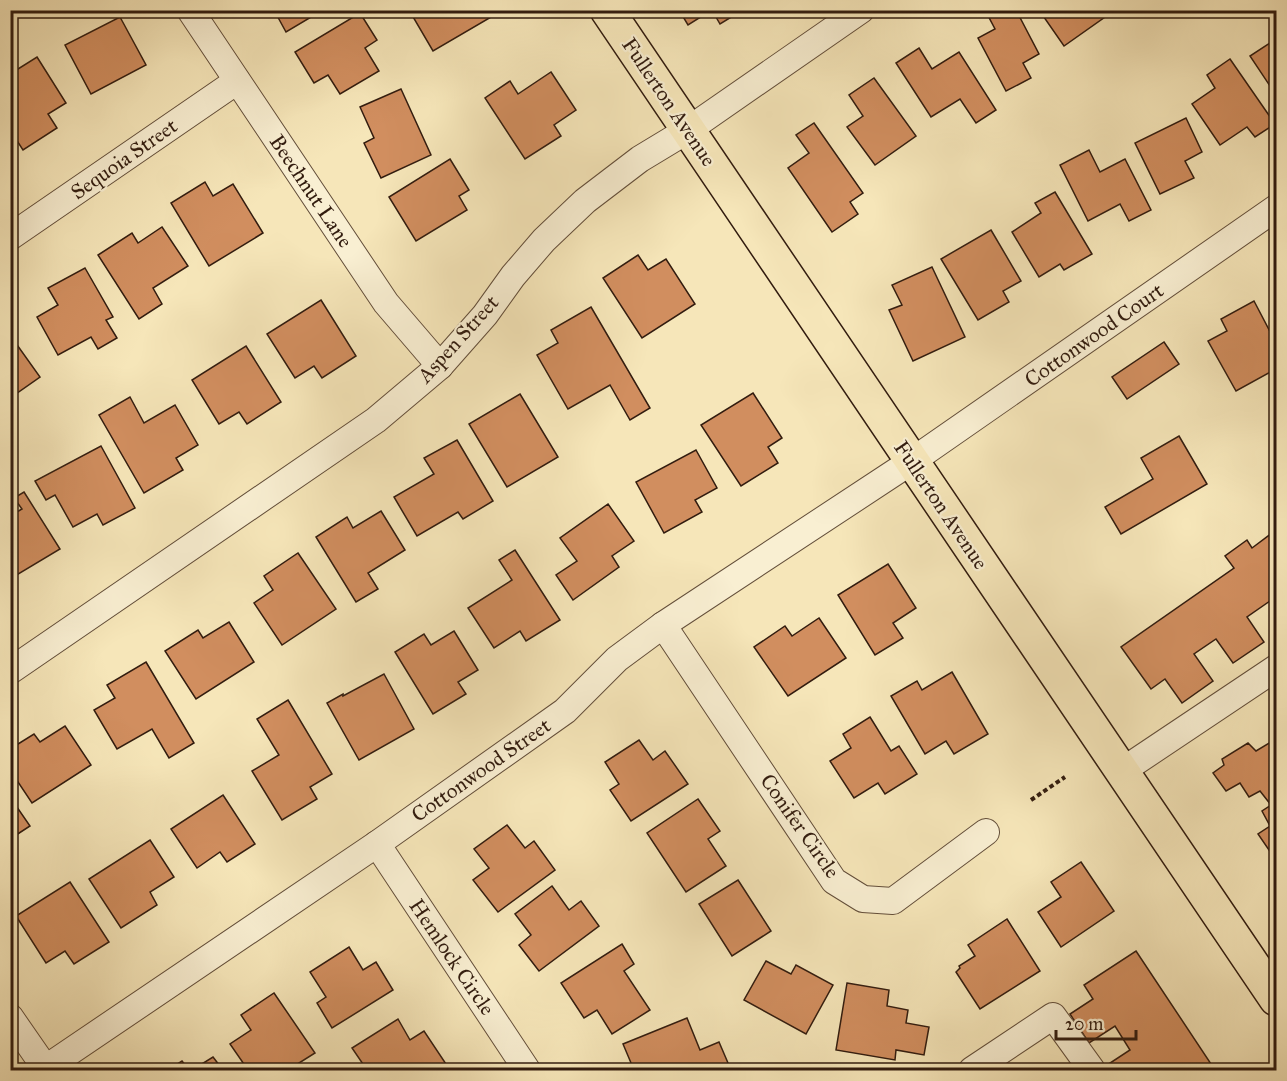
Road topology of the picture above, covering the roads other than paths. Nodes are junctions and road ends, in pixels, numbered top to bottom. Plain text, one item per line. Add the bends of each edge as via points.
1 (190, 10) edge
2 (607, 10) edge
3 (861, 10) edge
4 (237, 81) junction
5 (688, 130) junction
6 (1276, 208) edge
7 (10, 237) edge
8 (440, 366) junction
9 (912, 461) junction
10 (663, 625) junction
11 (1276, 668) edge
12 (10, 671) edge
13 (1122, 771) junction
14 (986, 832) dead end
15 (377, 844) junction
16 (1276, 999) edge
17 (10, 1017) edge
18 (44, 1070) edge
19 (527, 1071) edge
20 (972, 1071) edge
21 (1092, 1071) edge

1 - 4 street, Beechnut Lane
2 - 5 main road, Fullerton Avenue
3 - 5 street, Aspen Street
4 - 7 street, Sequoia Street
4 - 8 street, Beechnut Lane via 386,303
5 - 8 street, Aspen Street via 626,169 544,240
5 - 9 main road, Fullerton Avenue
6 - 9 street, Cottonwood Court
8 - 12 street, Aspen Street via 376,420
9 - 10 street, Cottonwood Street
9 - 13 main road, Fullerton Avenue
10 - 14 street, Conifer Circle via 834,881 863,899 894,901
10 - 15 street, Cottonwood Street via 617,659 565,711
11 - 13 street
13 - 16 main road, Fullerton Avenue
15 - 18 street, Cottonwood Street
15 - 19 street, Hemlock Circle
17 - 18 street
20 - 21 street via 1053,1016

